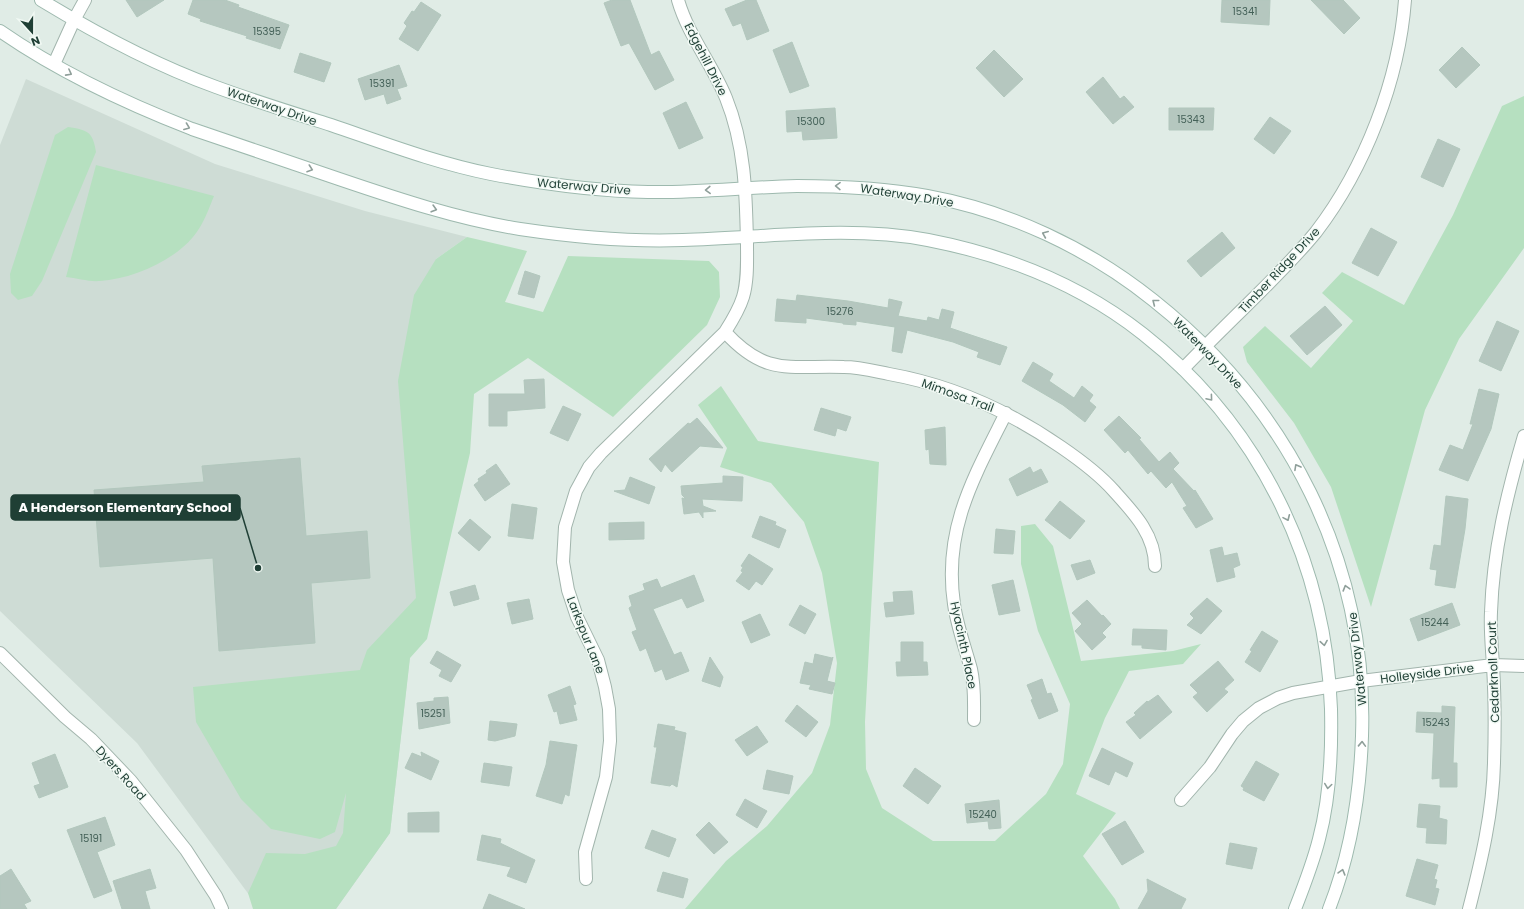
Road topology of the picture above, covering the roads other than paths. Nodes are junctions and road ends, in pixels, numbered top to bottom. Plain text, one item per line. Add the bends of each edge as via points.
1 (42, 0) edge
2 (86, 0) edge
3 (678, 0) edge
4 (1405, 0) edge
5 (74, 20) junction
6 (0, 31) edge
7 (54, 64) junction
8 (745, 189) junction
9 (746, 237) junction
10 (725, 332) junction
11 (1205, 346) junction
12 (1183, 369) junction
13 (1006, 413) junction
14 (1524, 436) edge
15 (1155, 566) dead end
16 (0, 653) edge
17 (1493, 665) junction
18 (1524, 666) edge
19 (1361, 681) junction
20 (1330, 686) junction
21 (974, 720) dead end
22 (1181, 800) dead end
23 (586, 879) dead end
24 (222, 909) edge
25 (1295, 909) edge
26 (1329, 909) edge
27 (1469, 909) edge

1 - 5 main road, Waterway Drive
2 - 5 main road
3 - 8 main road, Edgehill Drive via 690,31 716,75 737,129 745,171
4 - 11 main road, Timber Ridge Drive via 1399,44 1385,100 1351,180 1315,233 1285,267
5 - 7 main road
8 -> 5 main road, Waterway Drive via 648,192 594,189 486,173 429,158 214,86 113,42
6 - 7 main road
7 -> 9 main road via 107,93 192,129 389,196 452,214 516,228 630,240
8 - 9 main road, Edgehill Drive
11 -> 8 main road, Waterway Drive via 1174,317 1096,260 1057,239 1008,218 931,197 886,190 841,186
9 - 10 main road, Larkspur Lane via 747,278 743,297 736,315
9 - 12 main road via 884,234 965,248 1038,273 1076,292 1141,333
10 - 13 main road, Mimosa Trail via 742,349 769,364 794,368 845,367 891,374 936,385 980,400
10 - 23 main road, Larkspur Lane via 601,452 580,481 570,504 563,550 568,590 577,617 598,660 609,709 610,741 606,777 585,852
11 - 12 main road, Timber Ridge Drive
19 -> 11 main road, Waterway Drive via 1352,611 1339,563 1322,516 1292,457 1266,419 1232,375
12 -> 20 main road via 1235,428 1282,506 1299,544 1312,584 1320,616
13 - 15 main road, Mimosa Trail via 1046,436 1082,461 1107,483 1147,532 1153,547
13 - 21 main road, Hyacinth Place via 970,486 960,514 954,544 954,603 972,676
14 - 17 main road, Cedarknoll Court via 1503,516 1495,564 1491,612
16 - 24 main road, Dyers Road via 91,739 131,781 186,850
17 - 18 main road, Holleyside Drive
17 - 19 main road, Holleyside Drive
17 - 27 main road, Cedarknoll Court via 1494,765 1490,809 1479,872
19 - 20 main road, Holleyside Drive
26 -> 19 main road, Waterway Drive via 1348,848 1357,806 1361,769
20 - 22 main road, Holleyside Drive via 1293,693 1259,708 1243,721 1210,767
20 -> 25 main road via 1330,769 1323,820

